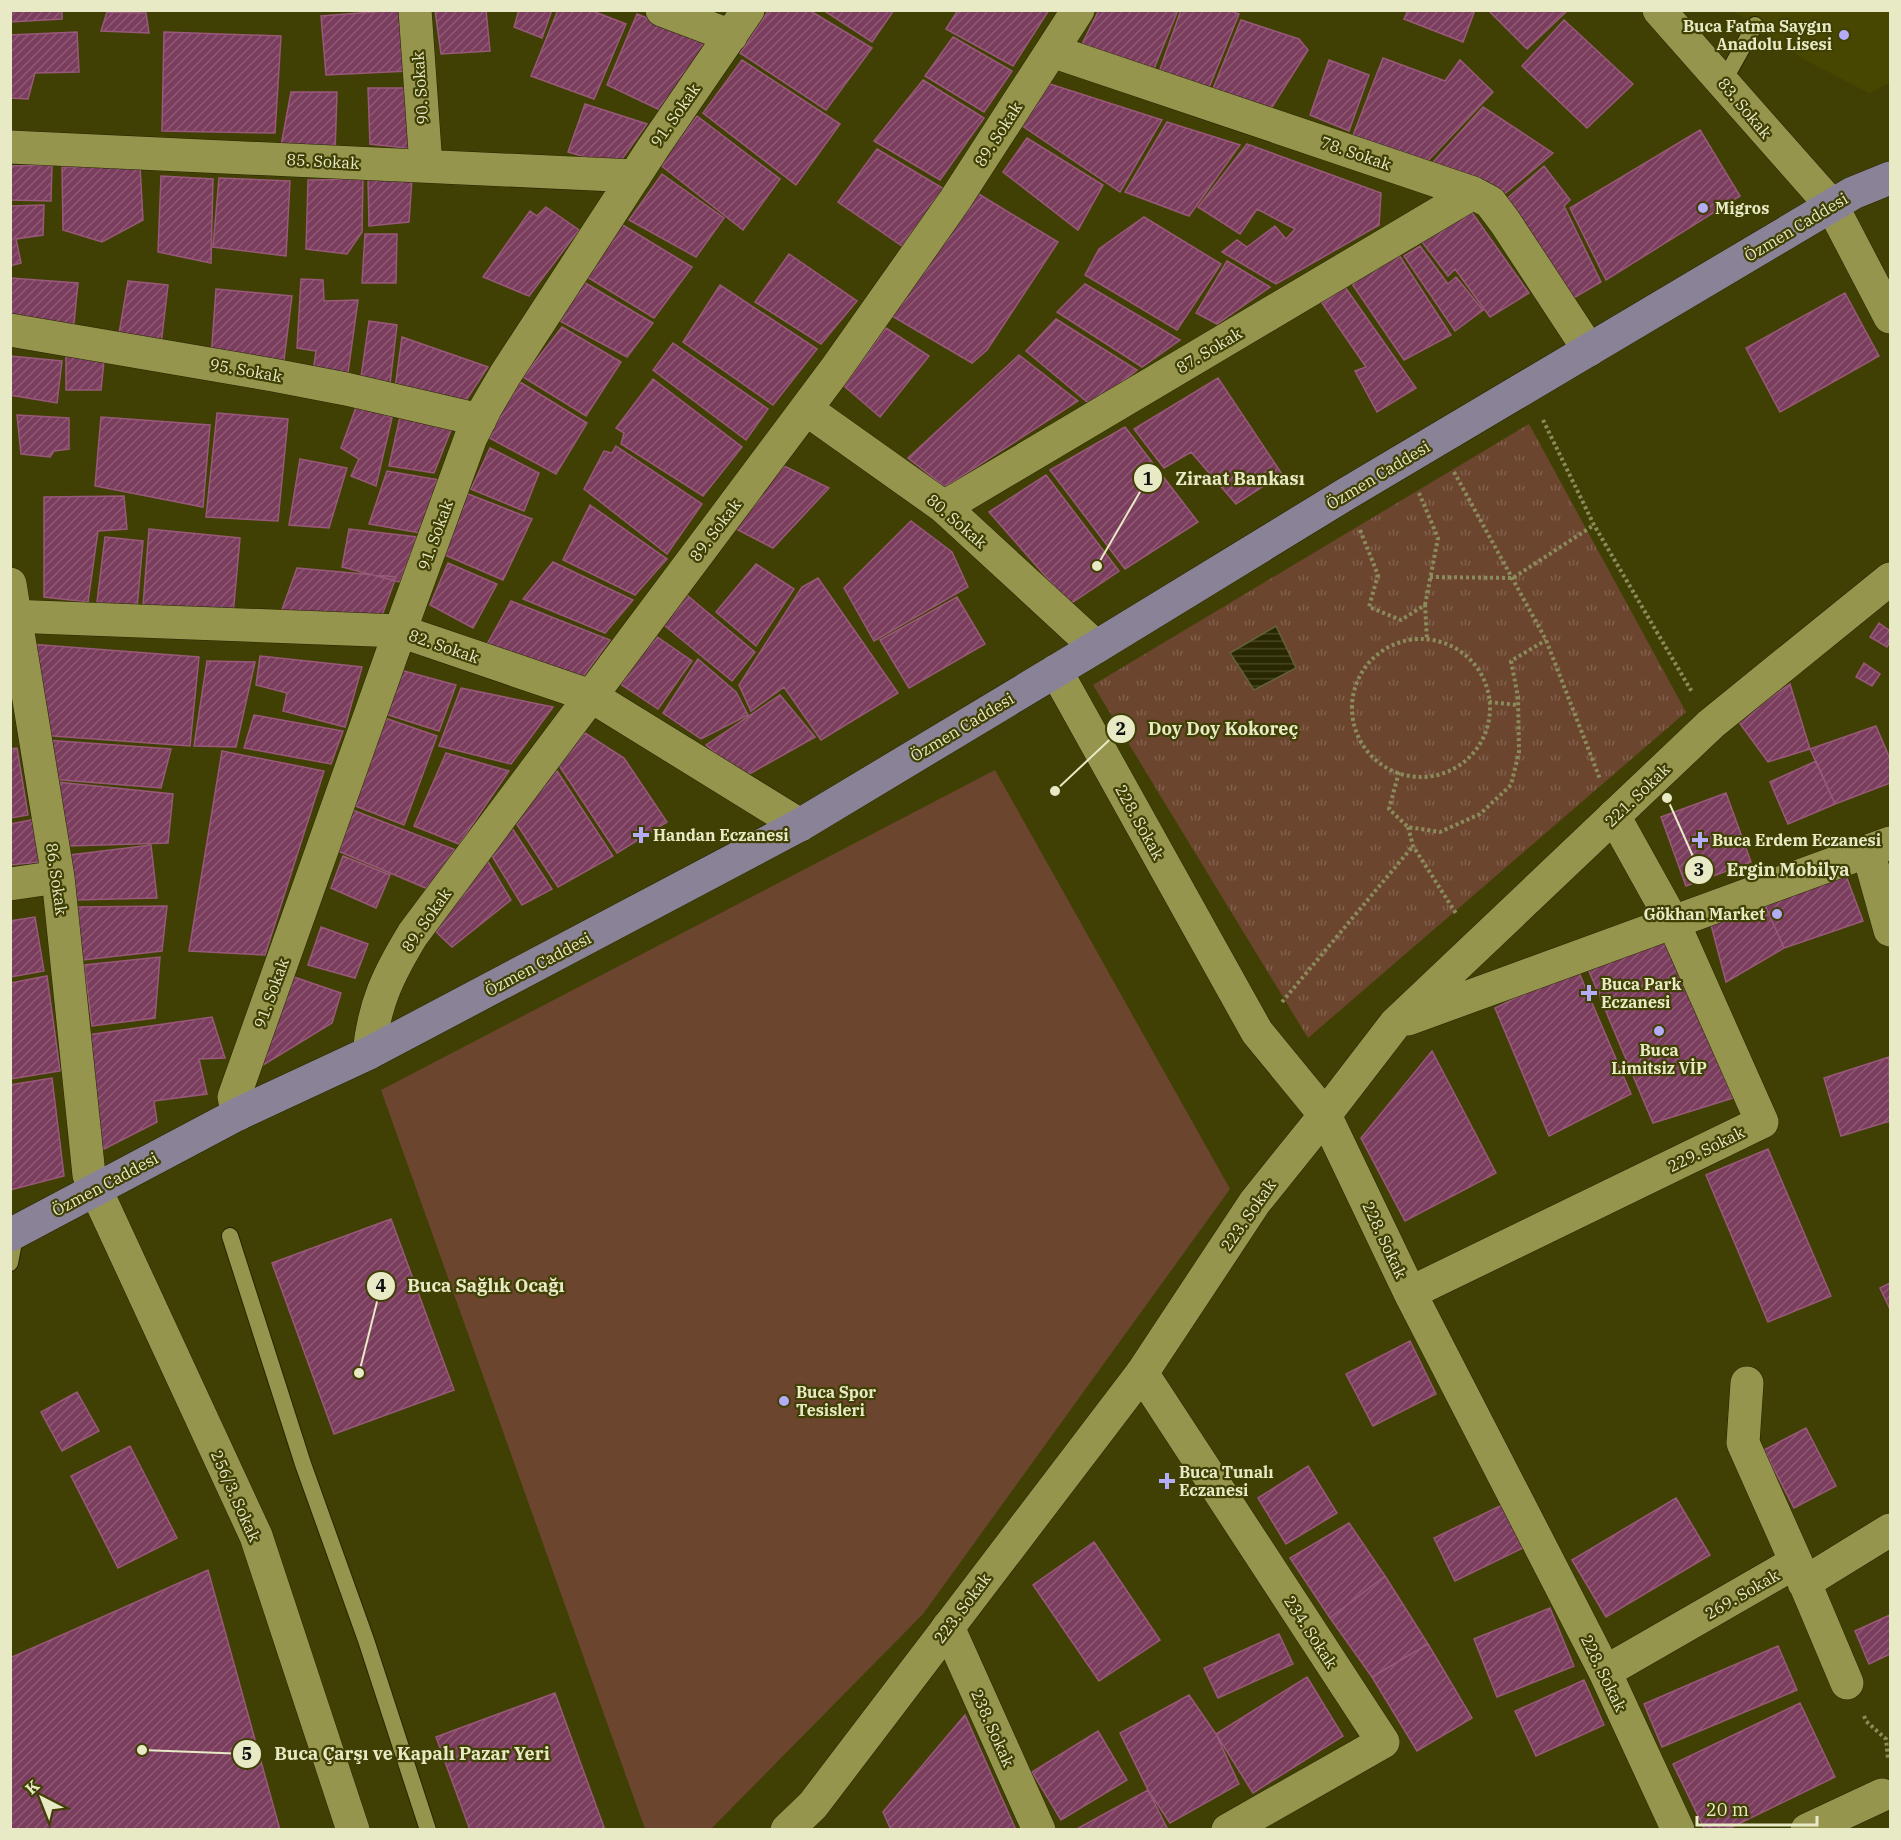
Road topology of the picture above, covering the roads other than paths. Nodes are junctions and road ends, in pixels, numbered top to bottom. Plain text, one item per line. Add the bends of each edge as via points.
1 (415, 10) edge
2 (662, 10) edge
3 (1078, 10) edge
4 (1659, 10) edge
5 (739, 23) edge
6 (1755, 25) dead end
7 (1052, 51) junction
8 (1723, 82) junction
9 (10, 147) edge
10 (426, 166) junction
11 (1887, 174) edge
12 (635, 176) junction
13 (1473, 193) junction
14 (1832, 207) junction
15 (1890, 317) edge
16 (10, 330) edge
17 (1589, 350) junction
18 (806, 409) junction
19 (480, 420) junction
20 (944, 507) junction
21 (1890, 579) edge
22 (12, 605) edge
23 (400, 631) junction
24 (1096, 648) junction
25 (1056, 671) junction
26 (591, 696) junction
27 (1614, 816) junction
28 (800, 825) junction
29 (1879, 847) edge
30 (58, 877) junction
31 (10, 884) edge
32 (1674, 924) junction
33 (1890, 930) edge
34 (1395, 1023) junction
35 (369, 1053) junction
36 (238, 1114) junction
37 (1325, 1115) junction
38 (92, 1182) junction
39 (230, 1236) dead end
40 (12, 1243) edge
41 (1410, 1293) junction
42 (1142, 1372) junction
43 (1747, 1383) dead end
44 (1890, 1530) edge
45 (1800, 1573) junction
46 (948, 1627) junction
47 (1605, 1672) junction
48 (1846, 1683) road end
49 (1882, 1795) road end
50 (1667, 1826) edge
51 (353, 1830) edge
52 (428, 1830) edge
53 (787, 1830) edge
54 (1039, 1830) edge
55 (1228, 1830) edge
56 (1807, 1830) edge

1 - 10 street, 90. Sokak
2 - 5 street
3 - 7 street, 89. Sokak
4 - 8 street, 83. Sokak
5 - 12 street, 91. Sokak
6 - 8 lane
7 - 13 street, 78. Sokak
7 - 18 street, 89. Sokak via 955,201
8 - 14 street, 83. Sokak
9 - 10 street, 85. Sokak
10 - 12 street, 85. Sokak
11 - 14 main road, Özmen Caddesi
12 - 19 street, 91. Sokak via 505,375
13 - 17 street, 78. Sokak via 1490,202 1505,222
13 - 20 street, 87. Sokak
14 - 15 street, 83. Sokak
14 - 17 main road, Özmen Caddesi
16 - 19 street, 95. Sokak via 283,377
17 - 24 main road, Özmen Caddesi
18 - 20 street, 80. Sokak
18 - 26 street, 89. Sokak
19 - 23 street, 91. Sokak
20 - 24 street, 80. Sokak
21 - 27 street, 221. Sokak via 1711,724
22 - 23 street, 82. Sokak
22 - 30 street, 86. Sokak
23 - 26 street, 82. Sokak
23 - 36 street, 91. Sokak via 234,1097
24 - 25 main road, Özmen Caddesi
25 - 28 main road, Özmen Caddesi
25 - 37 street, 228. Sokak via 1257,1032
26 - 28 street, 82. Sokak
26 - 35 street, 89. Sokak via 402,953 372,1023
27 - 32 street, 229. Sokak
27 - 34 street, 221. Sokak
28 - 35 main road, Özmen Caddesi
29 - 32 street
29 - 33 street
30 - 31 street
30 - 38 street, 86. Sokak
32 - 34 street
32 - 41 street, 229. Sokak via 1762,1122
34 - 37 street, 223. Sokak
35 - 36 main road, Özmen Caddesi
36 - 38 main road, Özmen Caddesi
37 - 41 street, 228. Sokak
37 - 42 street, 223. Sokak via 1255,1202
38 - 40 main road, Özmen Caddesi
38 - 51 street, 256/3. Sokak via 255,1536
39 - 52 lane
41 - 47 street, 228. Sokak
42 - 46 street, 223. Sokak
42 - 55 street, 234. Sokak via 1383,1742
43 - 45 street via 1743,1443
44 - 45 street
45 - 47 street, 269. Sokak
45 - 48 street, 269. Sokak
46 - 53 street, 223. Sokak via 813,1805
46 - 54 street, 238. Sokak
47 - 50 street, 228. Sokak
49 - 56 street

